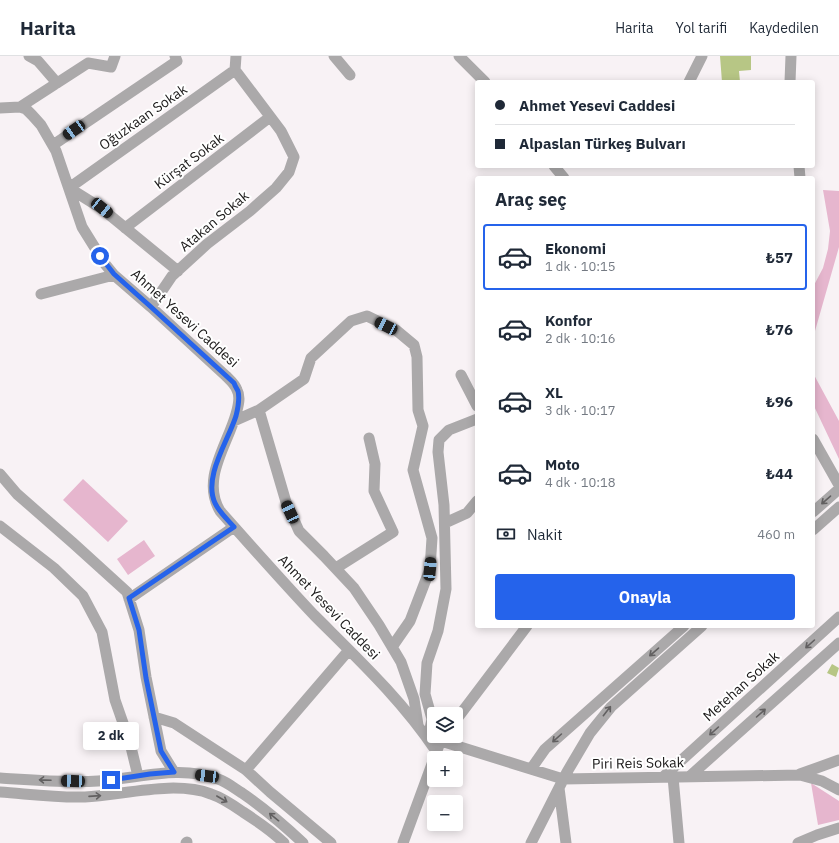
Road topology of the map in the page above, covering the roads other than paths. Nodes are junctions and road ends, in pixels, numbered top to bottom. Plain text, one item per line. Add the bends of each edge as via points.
1 (29, 56) edge
2 (115, 56) edge
3 (176, 56) edge
4 (236, 56) edge
5 (334, 56) edge
6 (459, 56) edge
7 (702, 56) edge
8 (790, 56) edge
9 (235, 70) junction
10 (350, 75) dead end
11 (483, 80) edge
12 (690, 80) edge
13 (790, 80) edge
14 (58, 83) junction
15 (20, 107) junction
16 (0, 108) edge
17 (270, 117) junction
18 (53, 145) junction
19 (556, 168) edge
20 (562, 176) edge
21 (69, 188) junction
22 (125, 228) junction
23 (178, 271) junction
24 (114, 274) junction
25 (41, 294) dead end
26 (151, 307) junction
27 (461, 375) dead end
28 (475, 402) edge
29 (259, 410) junction
30 (475, 420) edge
31 (234, 421) junction
32 (369, 438) dead end
33 (815, 442) edge
34 (0, 474) edge
35 (839, 485) edge
36 (839, 489) edge
37 (475, 503) edge
38 (839, 507) edge
39 (815, 510) edge
40 (445, 523) junction
41 (0, 526) edge
42 (234, 527) junction
43 (815, 528) edge
44 (336, 568) junction
45 (129, 598) junction
46 (839, 618) edge
47 (525, 628) edge
48 (682, 628) edge
49 (700, 628) edge
50 (839, 643) edge
51 (392, 647) junction
52 (348, 650) junction
53 (429, 707) edge
54 (463, 711) edge
55 (154, 717) junction
56 (418, 726) junction
57 (427, 738) edge
58 (440, 743) edge
59 (839, 760) edge
60 (531, 769) junction
61 (246, 770) junction
62 (174, 772) junction
63 (800, 775) junction
64 (138, 776) junction
65 (690, 776) junction
66 (668, 777) junction
67 (0, 778) edge
68 (561, 783) junction
69 (839, 790) edge
70 (0, 792) edge
71 (839, 828) edge
72 (284, 843) edge
73 (303, 843) edge
74 (331, 843) edge
75 (403, 843) edge
76 (532, 843) edge
77 (566, 843) edge
78 (679, 843) edge
79 (798, 843) edge

1 - 14 street via 38,60
2 - 14 street via 111,67 88,63
3 - 18 street via 177,61
4 - 9 street
5 - 10 street
6 - 11 street
7 - 12 street
8 - 13 street
9 - 17 street
9 - 21 street, Oğuzkaan Sokak
14 - 15 street
15 - 16 street
15 - 18 street, Ahmet Yesevi Caddesi via 32,115
17 - 22 street, Kürşat Sokak
17 - 23 street, Atakan Sokak via 281,131 294,157 289,172 276,188
18 - 21 street, Ahmet Yesevi Caddesi
19 - 20 street
21 - 22 street via 102,208
21 - 24 street, Ahmet Yesevi Caddesi via 82,227
22 - 23 street
23 - 26 street, Atakan Sokak
24 - 25 street
24 - 26 street, Ahmet Yesevi Caddesi
26 - 31 street, Ahmet Yesevi Caddesi via 234,383 239,399
27 - 28 street
29 - 31 street
29 - 44 street via 286,502 299,531
29 - 51 street via 304,379 311,358 351,321 367,316 396,330 414,345 417,357 418,410 423,426 413,470 432,538 430,569 410,621
30 - 40 street via 449,430 439,440
31 - 42 street, Ahmet Yesevi Caddesi via 214,472 212,484 215,502
32 - 44 street via 375,464 374,491 393,532
33 - 35 street
34 - 45 street via 17,494 127,592
36 -> 39 street
37 - 40 street via 467,513
38 - 43 street
40 - 53 street via 446,589 438,632 427,663 425,694
41 - 64 street via 54,568 83,596 102,632 115,700
42 - 45 street
42 - 52 street, Ahmet Yesevi Caddesi
44 - 51 street via 354,588
45 - 55 street via 139,630
46 -> 66 street, Metehan Sokak
47 - 54 street
48 -> 60 street via 545,749
68 -> 49 street via 590,733 611,706
65 -> 50 street
51 - 56 street via 401,662 414,699
52 - 56 street, Ahmet Yesevi Caddesi
52 - 61 street
55 - 61 street via 174,723
55 - 62 street via 161,751
56 - 57 street, Ahmet Yesevi Caddesi
58 - 60 street, Piri Reis Sokak
58 - 75 street
59 - 63 street
60 - 68 street, Piri Reis Sokak
61 - 74 street
62 - 64 street
73 -> 62 street via 271,814 220,780
63 - 65 street, Piri Reis Sokak
63 - 69 street, Piri Reis Sokak via 822,781
64 -> 67 street via 96,782
65 - 66 street, Piri Reis Sokak
66 - 68 street, Piri Reis Sokak
66 - 78 street
68 - 76 street
68 - 77 street
70 -> 72 street via 73,797 170,788 201,791 222,798 262,824
71 - 79 street

